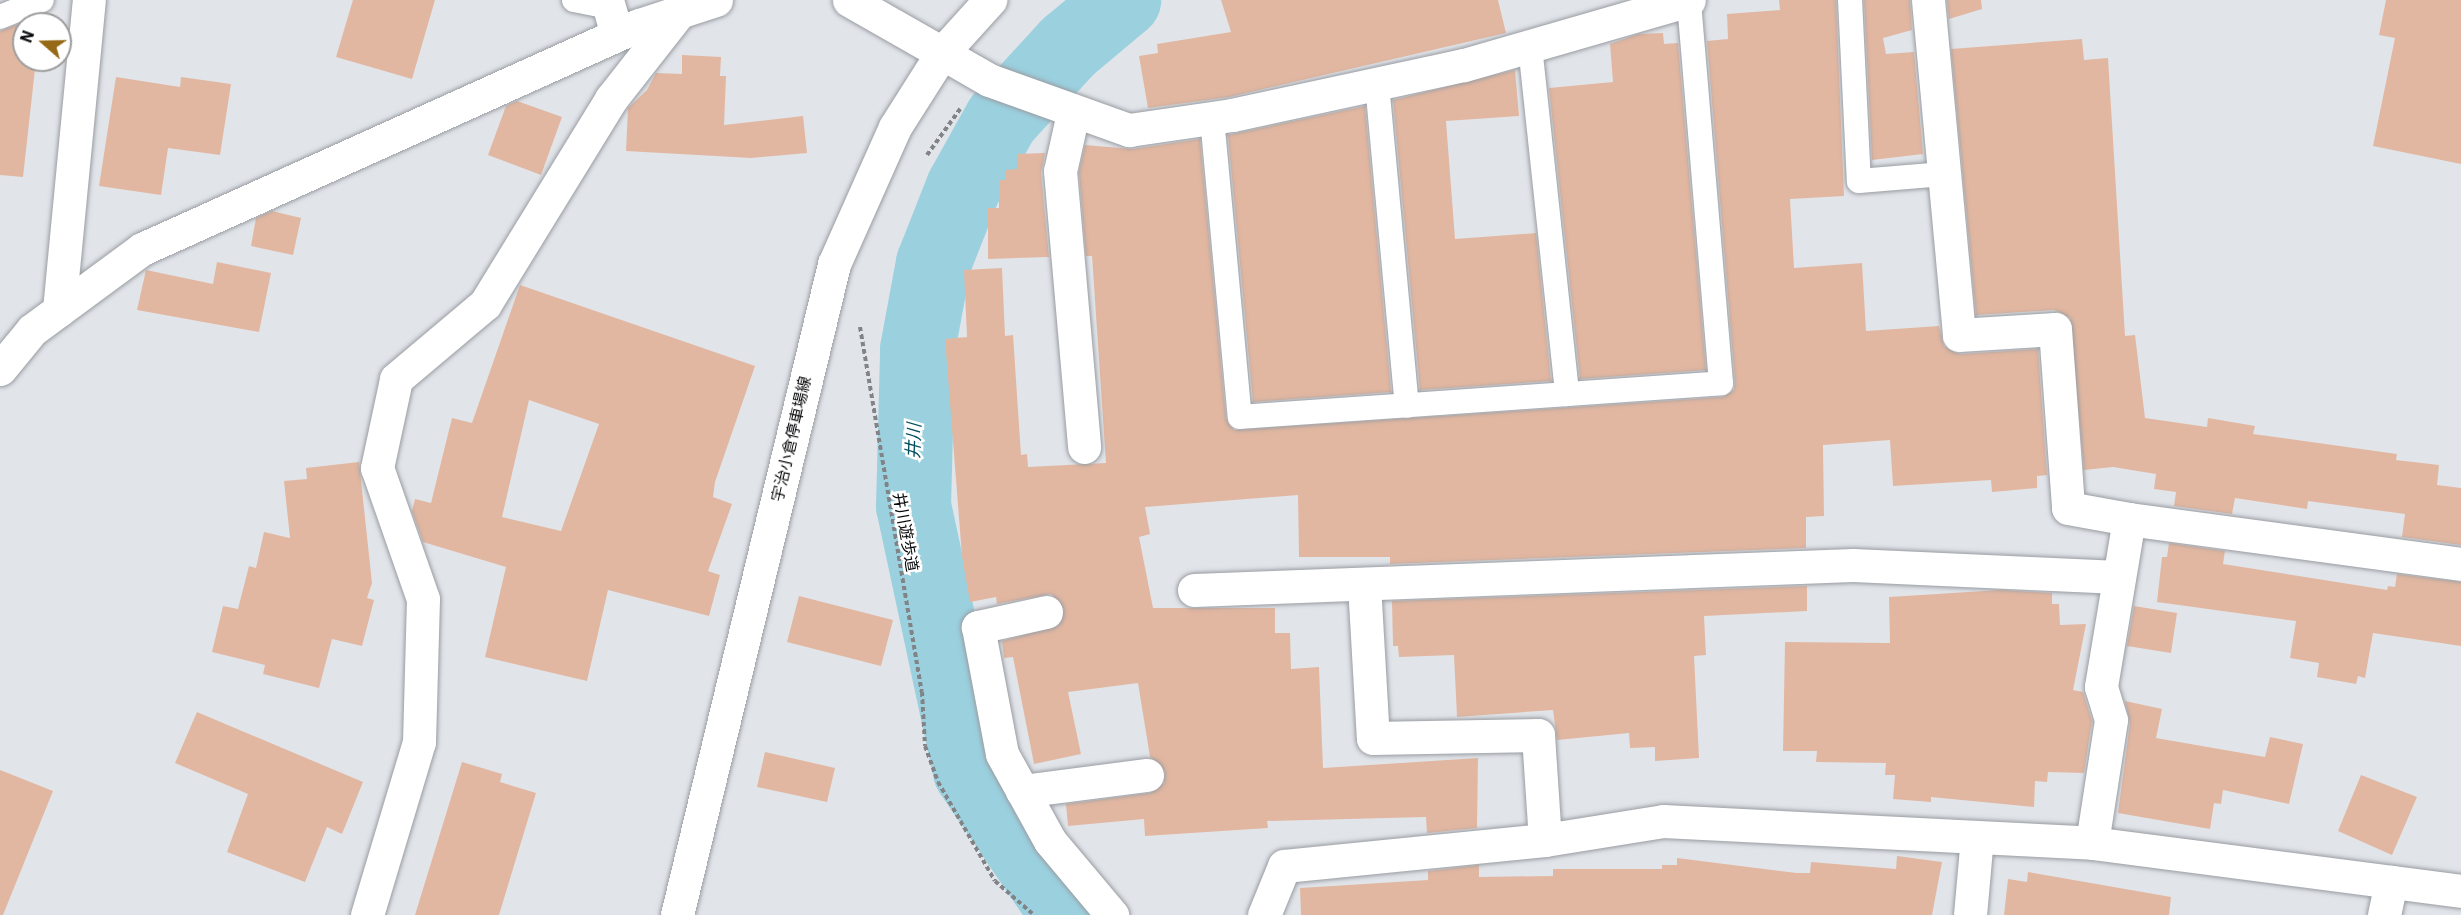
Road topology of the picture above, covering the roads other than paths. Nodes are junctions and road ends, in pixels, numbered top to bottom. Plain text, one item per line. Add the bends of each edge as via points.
1 (42, 0) edge
2 (89, 0) edge
3 (716, 0) edge
4 (849, 0) edge
5 (990, 0) edge
6 (1689, 0) edge
7 (1850, 0) edge
8 (1928, 0) edge
9 (595, 2) edge
10 (680, 11) junction
11 (0, 17) edge
12 (617, 36) junction
13 (1530, 46) junction
14 (942, 53) junction
15 (1377, 84) junction
16 (1063, 109) junction
17 (1212, 118) junction
18 (1944, 174) junction
19 (59, 310) junction
20 (0, 369) edge
21 (1566, 394) junction
22 (1407, 406) junction
23 (1084, 447) dead end
24 (2129, 519) junction
25 (2461, 564) edge
26 (2119, 577) junction
27 (1364, 584) junction
28 (1194, 590) dead end
29 (1046, 612) dead end
30 (1147, 775) dead end
31 (1022, 791) junction
32 (1977, 837) junction
33 (1545, 840) junction
34 (2092, 843) junction
35 (2391, 882) junction
36 (2461, 891) edge
37 (367, 915) edge
38 (677, 915) edge
39 (1112, 915) edge
40 (1264, 915) edge
41 (1970, 915) edge
42 (2384, 915) edge

1 - 11 lane
2 - 19 street
3 - 10 street
4 - 14 street
5 - 14 street, 宇治小倉停車場線
6 - 13 street
6 - 21 lane via 1721,383
7 - 18 lane via 1859,181
8 - 18 street
9 - 12 street
10 - 12 street
10 - 37 street via 611,99 485,304 396,379 377,468 423,599 419,742
12 - 19 street via 142,249
13 - 15 street
13 - 21 lane
14 - 16 street via 990,80
14 - 38 street, 宇治小倉停車場線 via 872,171 834,264
15 - 17 street
15 - 22 lane
16 - 17 street via 1129,130
16 - 23 street via 1060,171
17 - 22 lane via 1240,417
18 - 24 street via 1959,335 2055,328 2068,508
19 - 20 street via 32,330
21 - 22 lane
24 - 25 street
24 - 26 street
26 - 27 street via 1853,565
26 - 34 street via 2101,687 2111,720
27 - 28 street
27 - 33 street via 1373,738 1538,735
29 - 31 street via 978,627 1002,754
30 - 31 street
31 - 39 street via 1050,841
32 - 33 street via 1663,821
32 - 34 street
32 - 41 street
33 - 40 street via 1284,866
34 - 35 street
35 - 36 street
35 - 42 street

